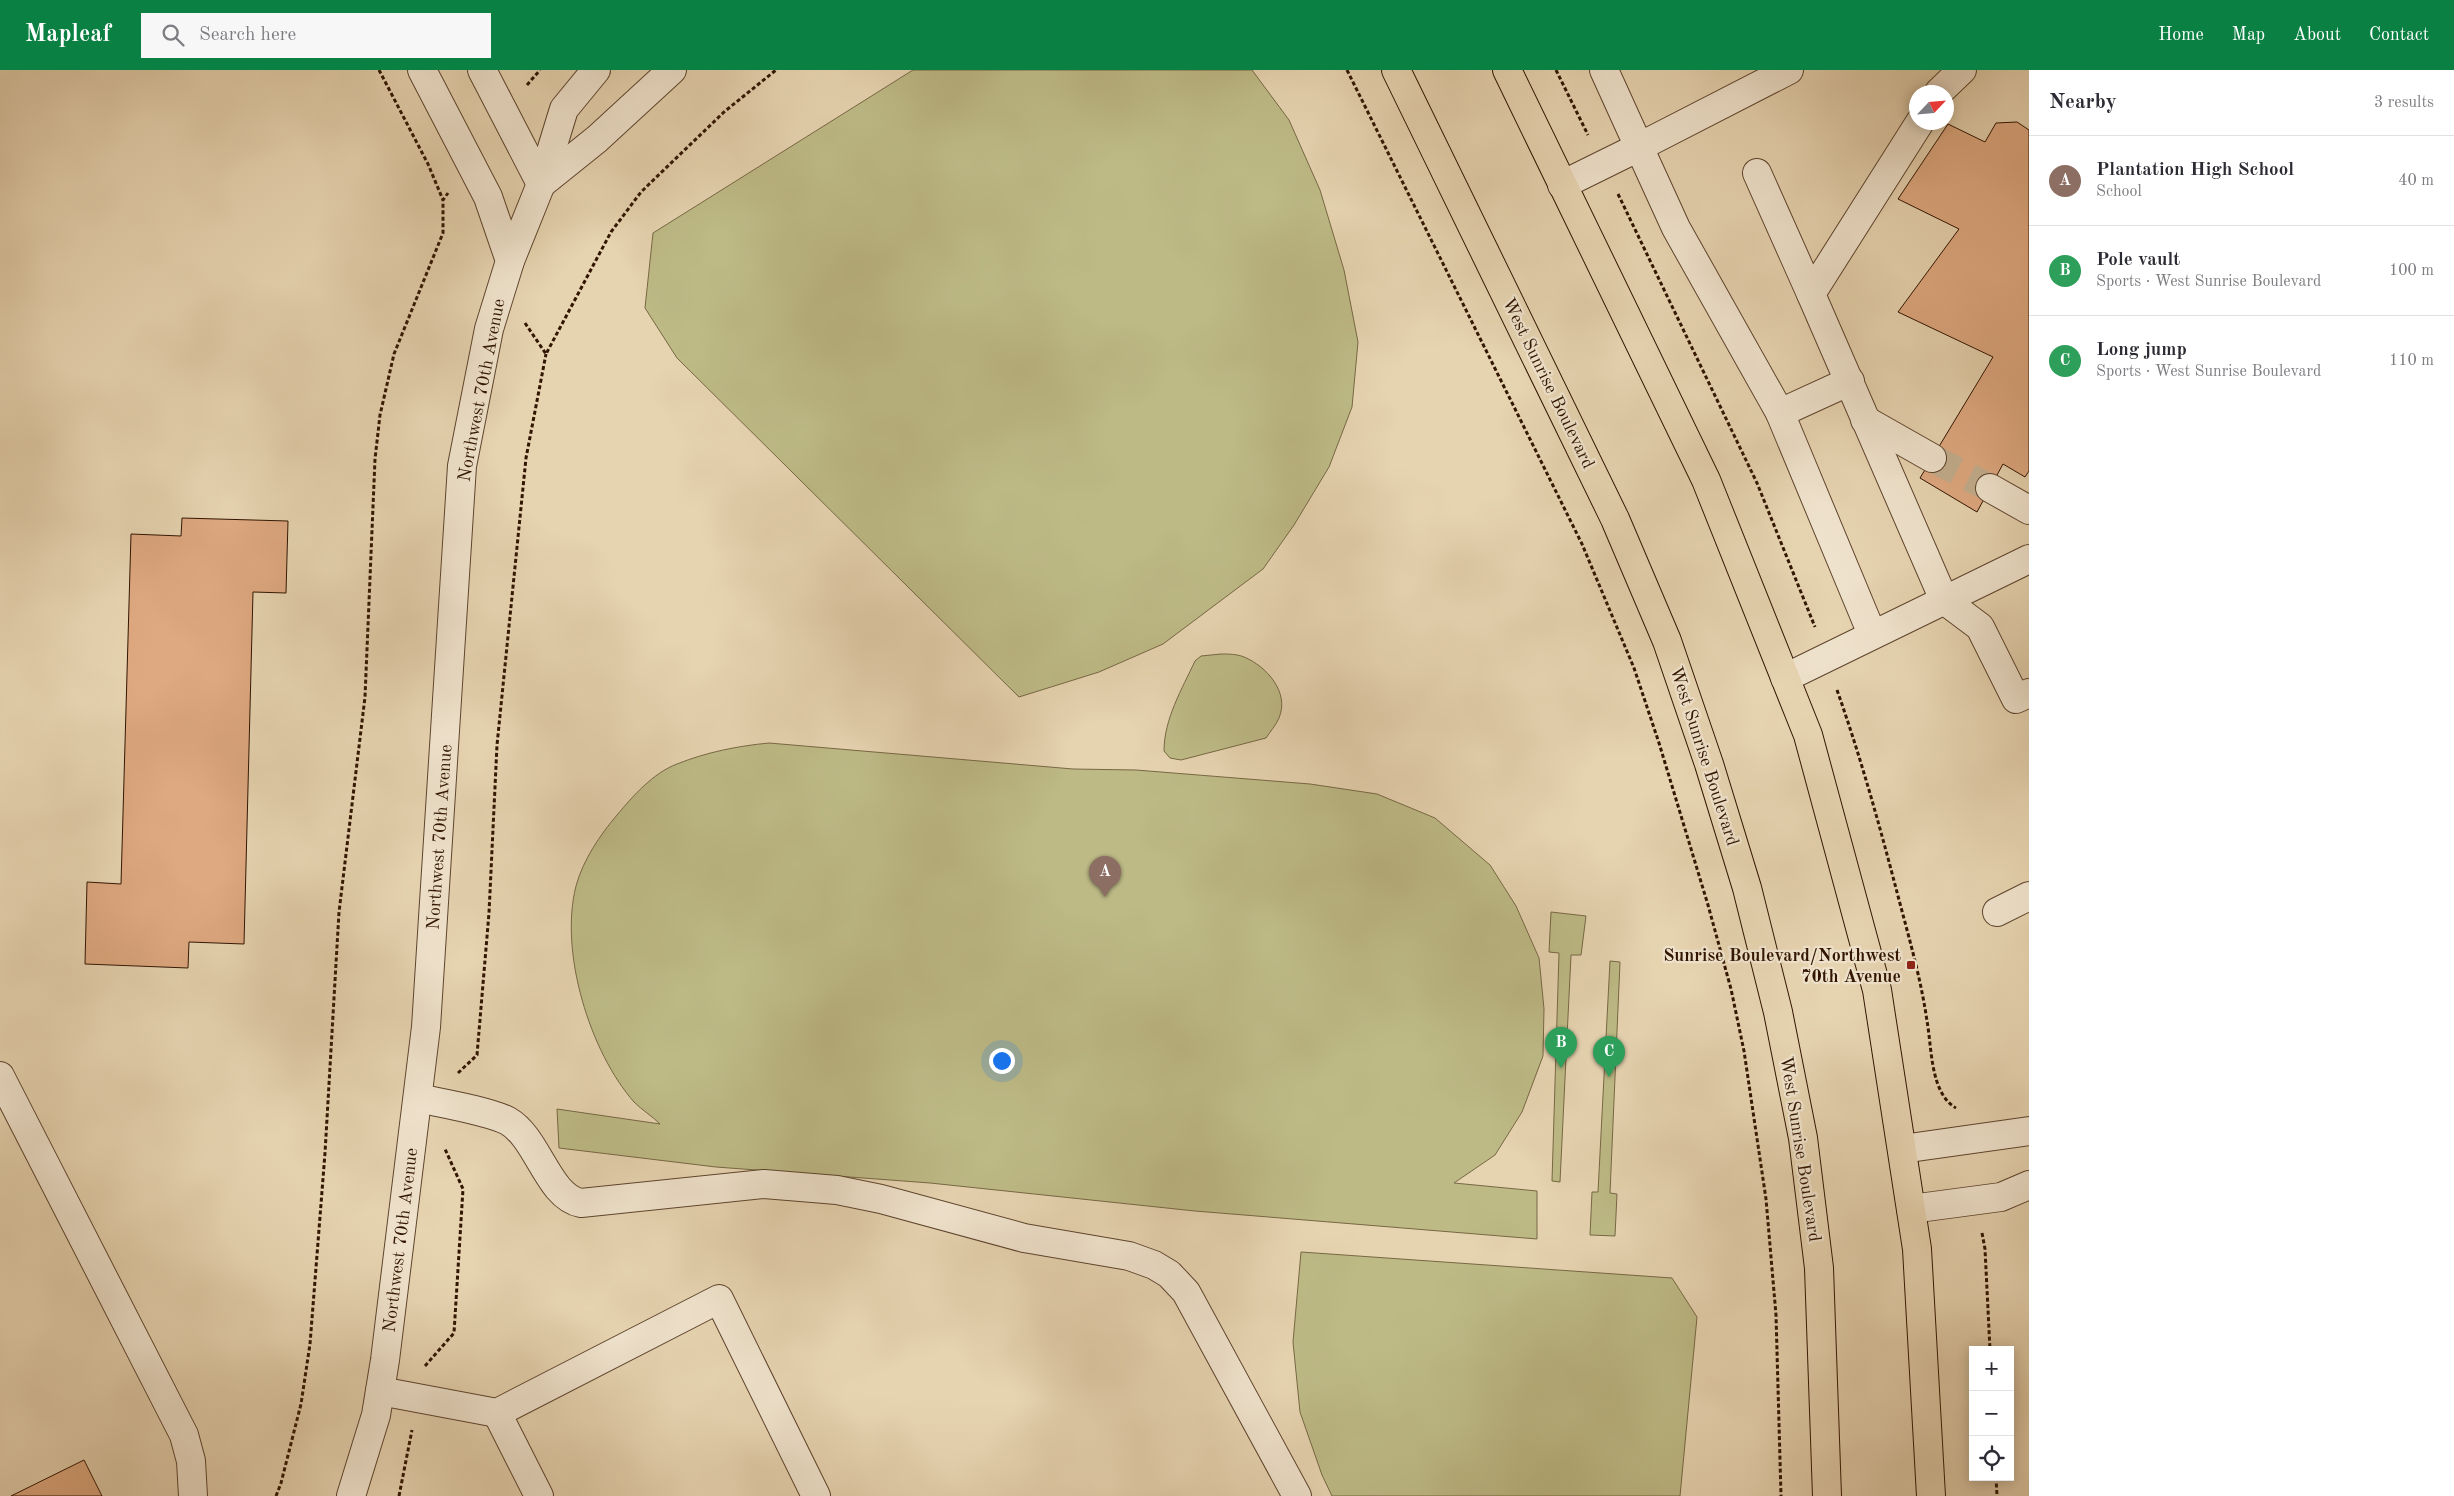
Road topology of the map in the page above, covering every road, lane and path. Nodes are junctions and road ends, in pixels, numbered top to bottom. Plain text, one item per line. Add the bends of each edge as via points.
1 (379, 70) edge
2 (422, 70) edge
3 (482, 70) edge
4 (540, 70) edge
5 (596, 70) edge
6 (672, 70) edge
7 (776, 70) edge
8 (1347, 70) edge
9 (1396, 70) edge
10 (1506, 70) edge
11 (1604, 70) edge
12 (1789, 70) edge
13 (1962, 70) edge
14 (1946, 85) edge
15 (504, 111) junction
16 (1915, 130) edge
17 (1639, 147) junction
18 (470, 162) junction
19 (1757, 173) dead end
20 (541, 184) junction
21 (1562, 185) junction
22 (443, 200) junction
23 (510, 261) junction
24 (501, 290) junction
25 (1811, 294) junction
26 (546, 354) junction
27 (1850, 381) junction
28 (1780, 413) junction
29 (1865, 420) junction
30 (1932, 458) tunnel mouth
31 (1990, 488) tunnel mouth
32 (2029, 510) edge
33 (2029, 559) edge
34 (1944, 600) junction
35 (1872, 634) junction
36 (1785, 678) junction
37 (2029, 693) edge
38 (2029, 896) edge
39 (1997, 912) dead end
40 (0, 1076) edge
41 (418, 1098) junction
42 (445, 1104) junction
43 (2029, 1131) edge
44 (1902, 1149) junction
45 (2029, 1185) edge
46 (2001, 1198) junction
47 (2029, 1203) edge
48 (1911, 1209) junction
49 (380, 1390) junction
50 (418, 1398) junction
51 (497, 1413) junction
52 (1996, 1481) edge
53 (193, 1496) edge
54 (276, 1496) edge
55 (351, 1496) edge
56 (399, 1496) edge
57 (539, 1496) edge
58 (816, 1496) edge
59 (1297, 1496) edge
60 (1781, 1496) edge
61 (1827, 1496) edge
62 (1931, 1496) edge
63 (1997, 1496) edge

1 - 22 path
2 - 18 street
3 - 15 street
4 - 15 path
5 - 20 street, Northwest 70th Avenue via 564,109
6 - 20 street, Northwest 70th Avenue via 597,139
7 - 26 path via 724,112 640,192 610,232
8 - 60 path via 1582,544 1634,668 1659,743 1708,905 1744,1051 1766,1199 1776,1315
9 - 61 highway, West Sunrise Boulevard via 1615,519 1667,641 1747,888 1778,1012 1803,1138 1819,1268
10 - 21 highway
11 - 17 street
12 - 17 street
13 - 14 street
15 - 20 street
16 - 25 street
17 - 21 street
17 - 28 street via 1676,228
18 - 22 path
18 - 23 street via 488,197
19 - 25 street
20 - 23 street, Northwest 70th Avenue
21 - 36 highway via 1706,480
22 - 54 path via 443,233 394,354 380,415 375,459 365,697 339,912 310,1344 301,1404
23 - 24 street, Northwest 70th Avenue
24 - 26 path
24 - 41 street, Northwest 70th Avenue via 489,329 462,466 426,1027
25 - 27 street
26 - 42 path via 526,458 497,745 489,912 477,1054 449,1081
27 - 28 street
27 - 29 street
28 - 35 street
29 - 30 street
29 - 34 street
31 - 32 street
33 - 34 street
34 - 35 street
34 - 37 street via 1980,627 2016,700
35 - 36 street
36 - 44 highway via 1808,735 1877,990
38 - 39 street
40 - 53 street via 184,1435 191,1461
41 - 42 street
41 - 49 street, Northwest 70th Avenue
42 - 50 path via 443,1146 463,1190 454,1333 423,1368
42 - 59 street via 509,1122 531,1147 564,1196 573,1202 582,1204 764,1184 805,1186 881,1199 1024,1238 1113,1252 1154,1265 1169,1274 1186,1292
43 - 44 street
44 - 48 highway
45 - 46 street
46 - 47 street
46 - 48 street
48 - 62 highway via 1917,1249
49 - 50 street
49 - 55 street, Northwest 70th Avenue via 376,1415
50 - 51 street
50 - 56 path
51 - 57 street
51 - 58 street via 719,1299
52 - 63 path

